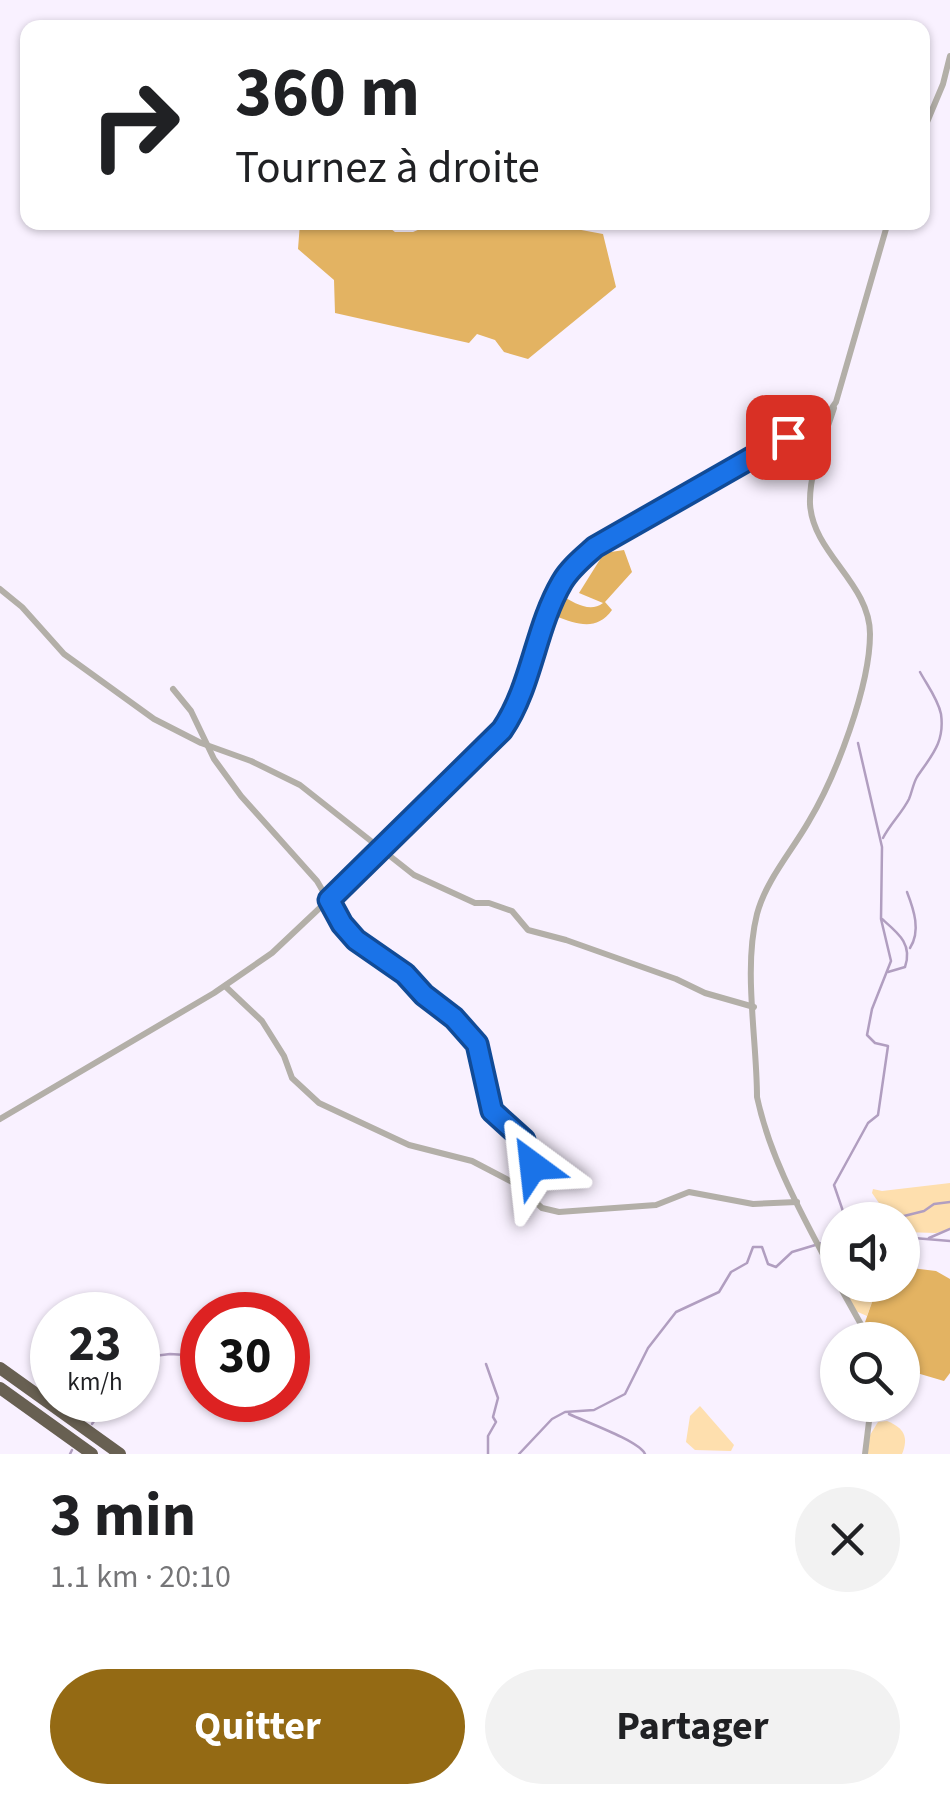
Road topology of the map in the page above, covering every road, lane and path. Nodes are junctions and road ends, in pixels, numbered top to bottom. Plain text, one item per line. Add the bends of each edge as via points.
1 (950, 56) edge
2 (930, 115) edge
3 (886, 230) edge
4 (836, 402) junction
5 (0, 589) edge
6 (173, 689) dead end
7 (208, 746) junction
8 (379, 850) junction
9 (329, 900) junction
10 (225, 986) junction
11 (754, 1007) junction
12 (0, 1119) edge
13 (521, 1188) junction
14 (797, 1202) junction
15 (820, 1249) edge
16 (0, 1368) edge
17 (0, 1388) edge
18 (869, 1422) edge
19 (92, 1454) edge
20 (120, 1454) edge
21 (865, 1454) edge

1 - 2 street
3 - 4 street
4 - 8 street via 816,421 579,562 563,580 502,730
4 - 11 street via 812,478 810,507 822,541 868,617 868,653 819,804 757,916
5 - 7 street via 76,664 154,719
6 - 7 street
7 - 8 street via 300,785
7 - 9 street
8 - 9 street
8 - 11 street via 444,890 512,911 528,930
9 - 10 street
9 - 13 street via 356,940 405,974 477,1044 492,1111 531,1155 533,1166
10 - 12 street
10 - 13 street via 262,1021 292,1078 320,1103 409,1145 459,1155
11 - 14 street via 760,1114
13 - 14 street via 542,1208 559,1212 656,1205 689,1192 754,1204
14 - 15 street
16 - 20 highway
17 - 19 highway
18 - 21 street

